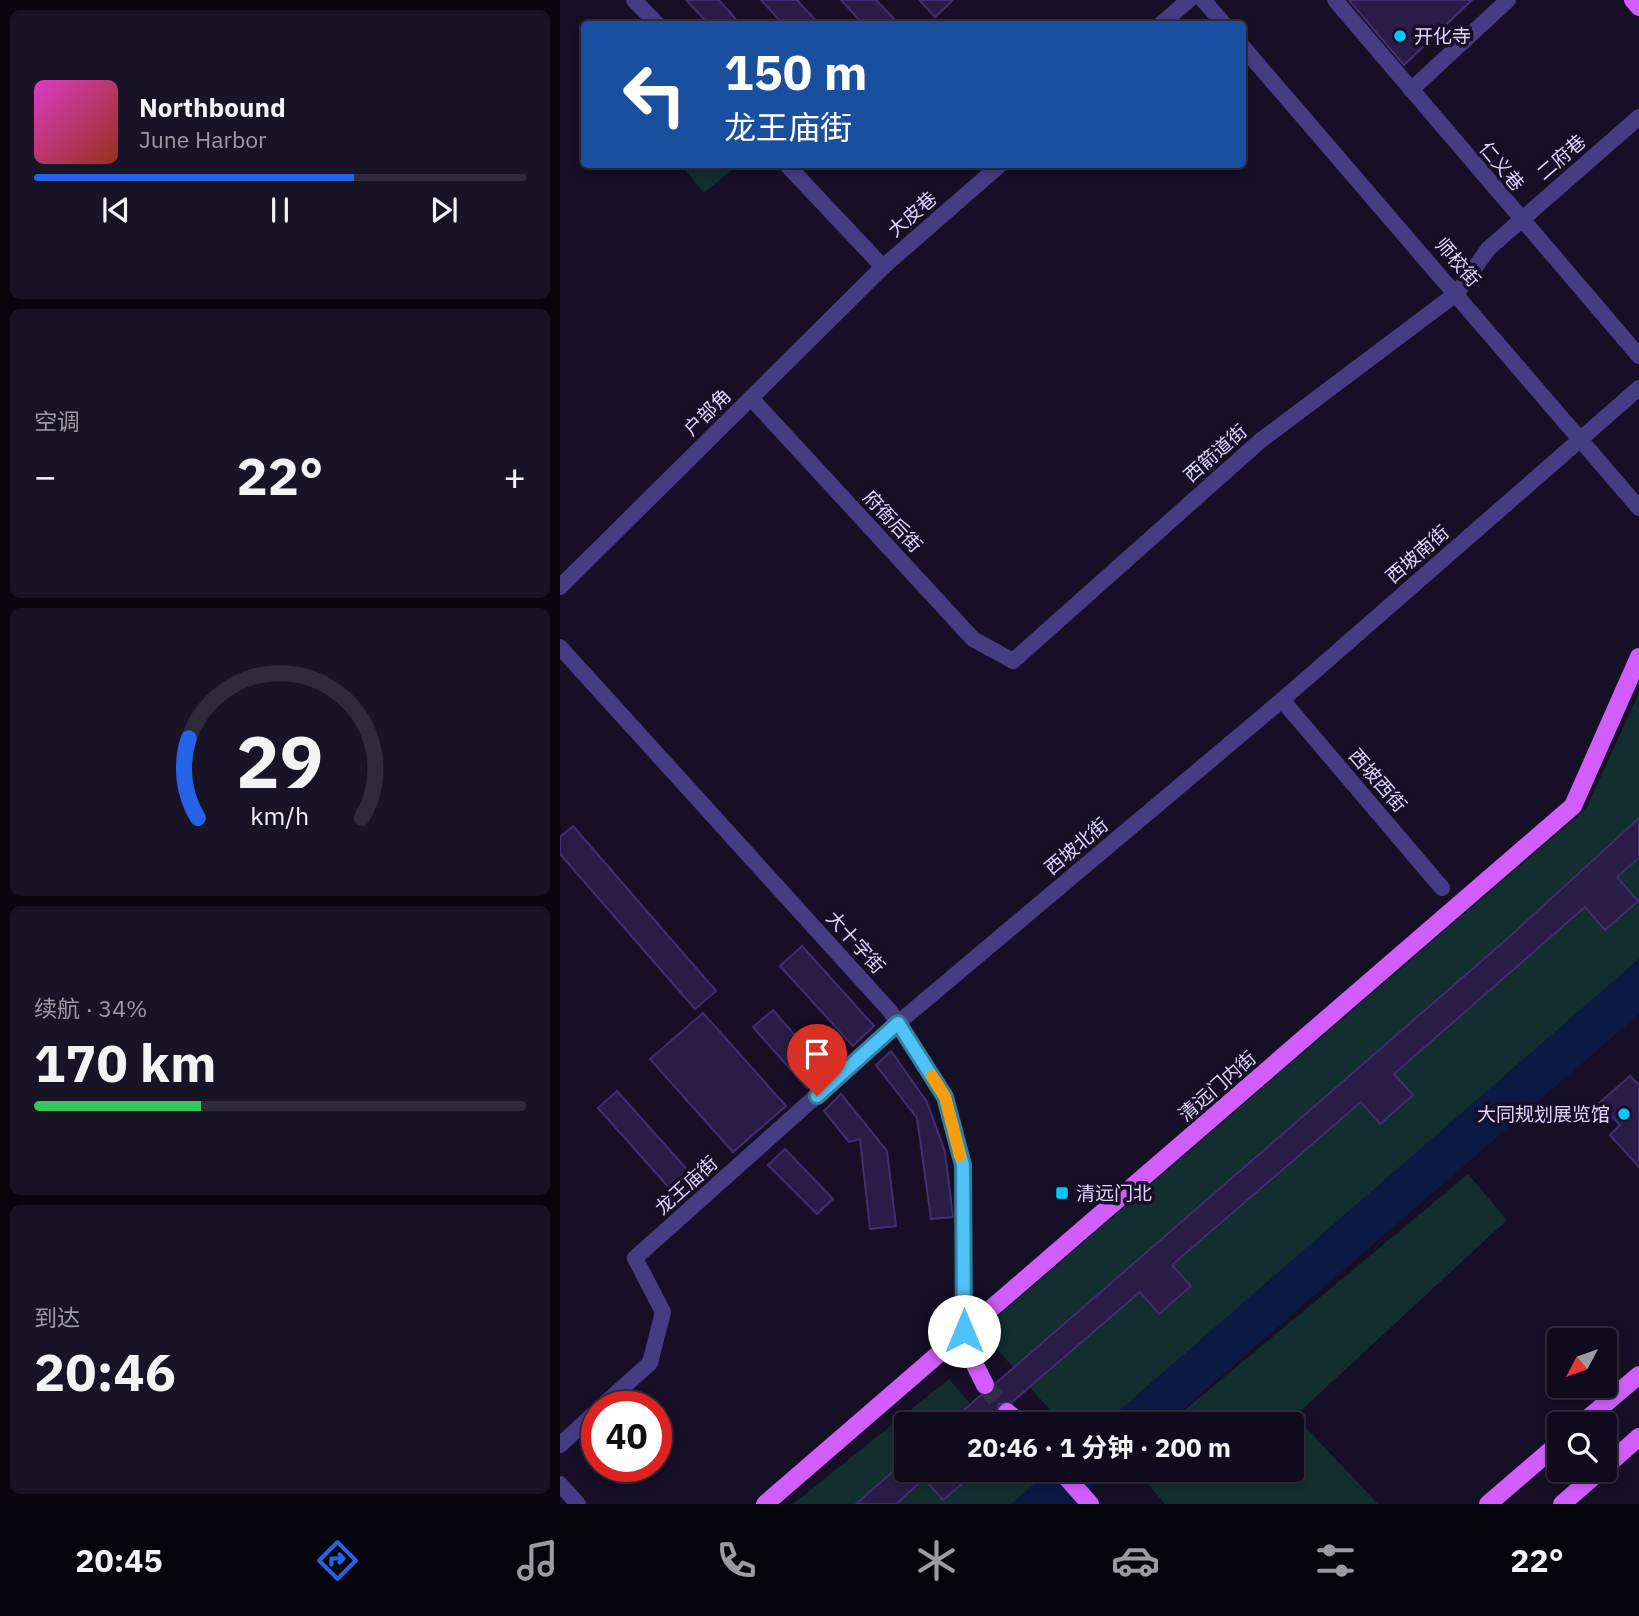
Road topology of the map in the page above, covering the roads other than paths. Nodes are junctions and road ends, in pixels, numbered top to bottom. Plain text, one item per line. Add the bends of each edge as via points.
1 (634, 0) edge
2 (1189, 0) edge
3 (1202, 0) edge
4 (1335, 0) edge
5 (1508, 0) edge
6 (1633, 0) edge
7 (1639, 7) edge
8 (654, 21) edge
9 (1164, 21) edge
10 (1221, 21) edge
11 (1246, 51) edge
12 (1411, 90) junction
13 (1639, 117) edge
14 (790, 168) edge
15 (996, 168) edge
16 (1521, 220) junction
17 (883, 267) junction
18 (1457, 293) junction
19 (1639, 356) edge
20 (1639, 388) edge
21 (751, 398) junction
22 (1581, 439) junction
23 (1639, 508) edge
24 (560, 587) edge
25 (560, 647) edge
26 (1639, 657) edge
27 (1013, 661) joint
28 (1282, 700) junction
29 (1442, 888) dead end
30 (898, 1023) junction
31 (960, 1335) junction
32 (1639, 1375) edge
33 (985, 1385) tunnel mouth
34 (619, 1391) edge
35 (1595, 1412) edge
36 (581, 1426) edge
37 (1639, 1437) edge
38 (560, 1445) edge
39 (1547, 1453) edge
40 (1617, 1456) edge
41 (1071, 1482) edge
42 (1587, 1482) edge
43 (560, 1484) edge
44 (578, 1504) edge
45 (765, 1504) edge
46 (1090, 1504) edge
47 (1488, 1504) edge
48 (1562, 1504) edge

1 - 8 street
2 - 9 street
3 - 10 street
4 - 12 street, 仁义巷
5 - 12 street
6 - 7 main road
11 - 18 street, 师校街
12 - 16 street, 仁义巷
13 - 16 street, 二府巷
14 - 17 street
15 - 17 street, 大皮巷
16 - 18 street, 二府巷 via 1488,249
16 - 19 street, 仁义巷
17 - 21 street, 户部角
18 - 22 street, 师校街
18 - 27 street, 西箭道街 via 1260,441
20 - 22 street, 西坡南街
21 - 24 street, 户部角
21 - 27 street, 府衙后街 via 973,639
22 - 23 street, 师校街
22 - 28 street, 西坡南街
25 - 30 street, 大十字街
26 - 31 main road, 清远门内街 via 1573,806
28 - 29 street, 西坡西街
28 - 30 street, 西坡北街
30 - 31 street, 大十字街 via 945,1097 963,1165 964,1331
30 - 34 street, 龙王庙街 via 635,1258 663,1312 650,1363
31 - 33 main road
31 - 45 main road, 清远门内街
32 - 35 main road
36 - 38 street
37 - 40 main road
39 - 47 main road
41 - 46 main road
42 - 48 main road
43 - 44 street

